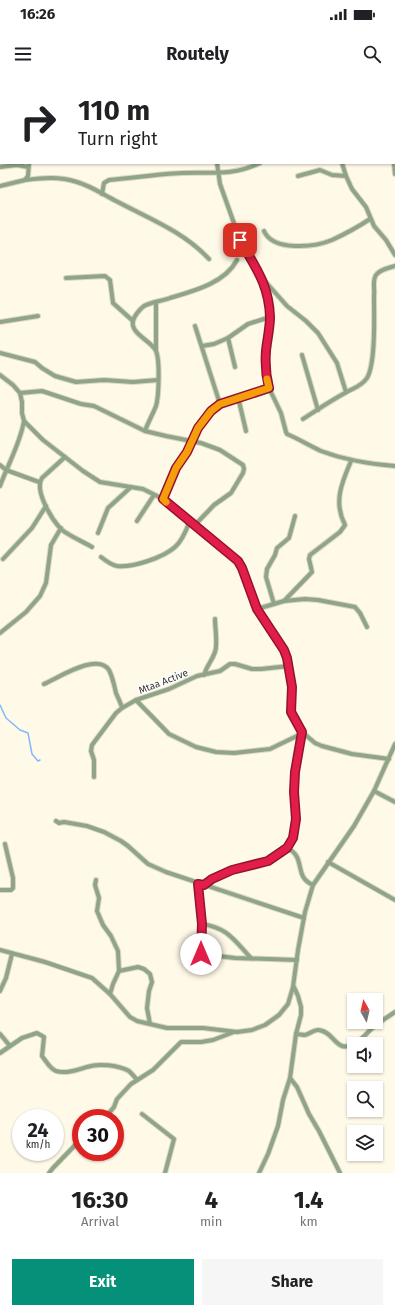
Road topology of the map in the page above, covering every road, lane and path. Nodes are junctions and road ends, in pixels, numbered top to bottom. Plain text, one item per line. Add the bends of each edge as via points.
1 (217, 164) edge
2 (257, 164) edge
3 (342, 164) edge
4 (394, 164) edge
5 (29, 165) edge
6 (0, 167) edge
7 (218, 174) junction
8 (395, 174) edge
9 (298, 176) dead end
10 (346, 176) junction
11 (25, 180) junction
12 (0, 186) edge
13 (102, 194) junction
14 (370, 218) junction
15 (264, 231) dead end
16 (395, 255) edge
17 (209, 259) dead end
18 (237, 260) dead end
19 (395, 266) edge
20 (66, 278) dead end
21 (263, 279) junction
22 (156, 302) junction
23 (38, 316) dead end
24 (270, 316) junction
25 (133, 321) junction
26 (0, 322) edge
27 (194, 326) dead end
28 (228, 338) junction
29 (202, 346) junction
30 (156, 350) junction
31 (0, 353) edge
32 (302, 354) dead end
33 (235, 367) dead end
34 (0, 376) edge
35 (158, 380) junction
36 (269, 388) junction
37 (346, 392) junction
38 (20, 393) junction
39 (238, 397) junction
40 (220, 404) junction
41 (318, 410) junction
42 (303, 419) dead end
43 (24, 421) junction
44 (144, 431) junction
45 (246, 431) dead end
46 (191, 441) junction
47 (65, 457) junction
48 (351, 461) junction
49 (0, 465) edge
50 (395, 466) edge
51 (6, 470) junction
52 (39, 482) junction
53 (0, 486) edge
54 (131, 487) junction
55 (154, 495) junction
56 (163, 499) junction
57 (46, 506) junction
58 (294, 516) dead end
59 (137, 521) dead end
60 (189, 522) junction
61 (194, 526) junction
62 (61, 528) junction
63 (98, 532) dead end
64 (92, 547) dead end
65 (101, 557) dead end
66 (3, 560) dead end
67 (284, 601) junction
68 (274, 604) junction
69 (257, 609) junction
70 (215, 619) dead end
71 (367, 627) dead end
72 (0, 633) edge
73 (289, 666) junction
74 (204, 675) junction
75 (44, 684) dead end
76 (136, 700) junction
77 (122, 708) junction
78 (302, 733) junction
79 (395, 744) edge
80 (389, 759) junction
81 (94, 777) dead end
82 (374, 791) junction
83 (395, 802) edge
84 (56, 822) dead end
85 (5, 844) dead end
86 (287, 848) junction
87 (328, 862) junction
88 (96, 880) dead end
89 (198, 884) junction
90 (204, 885) junction
91 (313, 885) junction
92 (0, 890) edge
93 (395, 900) edge
94 (304, 918) junction
95 (202, 924) junction
96 (0, 950) edge
97 (12, 954) junction
98 (251, 959) junction
99 (297, 960) junction
100 (119, 971) junction
101 (294, 987) junction
102 (0, 991) edge
103 (110, 994) junction
104 (395, 1012) edge
105 (150, 1024) junction
106 (237, 1032) junction
107 (0, 1034) edge
108 (296, 1034) junction
109 (10, 1046) junction
110 (0, 1053) edge
111 (290, 1078) junction
112 (138, 1080) junction
113 (112, 1109) edge
114 (142, 1114) dead end
115 (72, 1148) edge
116 (49, 1173) edge
117 (165, 1173) edge
118 (259, 1173) edge
119 (340, 1173) edge

1 - 7 street
2 - 7 street
3 - 10 street
4 - 8 street
5 - 6 street
5 - 11 street
7 - 13 street via 182,173 109,180 104,183
7 - 21 street via 240,240
9 - 10 street via 320,170 332,175
10 - 14 street
11 - 12 street
11 - 13 street via 65,179
13 - 17 street via 167,227 194,244
14 - 15 street via 331,240 299,246 286,246 273,241
14 - 16 street
18 - 22 street via 233,268 212,283
19 - 37 street via 375,276 370,370 358,388
20 - 25 street via 109,278 113,303
21 - 24 street
21 - 37 street via 287,306 318,333 337,363
22 - 25 street via 140,309
22 - 30 street
23 - 26 street
24 - 28 street via 248,324
24 - 36 street via 266,352 266,377
25 - 30 street via 136,331
27 - 29 street
28 - 29 street
28 - 33 street
29 - 40 street
30 - 35 street
31 - 35 street via 35,362 55,376 76,382
32 - 41 street
34 - 38 street via 14,385
35 - 44 street via 156,405
36 - 39 street
36 - 48 street via 276,400 287,434 319,450
37 - 41 street
38 - 43 street
38 - 44 street via 48,392 100,408
39 - 40 street
39 - 45 street
40 - 46 street via 211,411
41 - 42 street
43 - 47 street
43 - 51 street via 21,436
44 - 46 street
46 - 56 street
46 - 61 street via 220,450 243,465 244,469 231,494 214,505
47 - 52 street
47 - 54 street via 100,482
48 - 50 street
48 - 67 street via 342,481 339,496 341,516 345,525 340,532 310,555 312,572
49 - 51 street
51 - 52 street
51 - 53 street
52 - 57 street
54 - 55 street via 144,488
54 - 63 street via 108,508
55 - 56 street
55 - 59 street
56 - 60 street
57 - 62 street
57 - 66 street via 32,528
58 - 68 street via 289,538 277,548 267,569 266,577
60 - 61 street
60 - 65 street via 177,546 152,559 130,566 117,566
61 - 69 street via 238,561
62 - 64 street
62 - 72 street via 51,545 46,583 40,596 26,612
67 - 68 street
67 - 71 street via 305,598 355,607
68 - 69 street
69 - 73 street via 284,650
70 - 74 street via 216,648
73 - 74 street, Mtaa Active via 261,670 230,664 220,671
73 - 78 street via 292,687 291,712
74 - 76 street, Mtaa Active via 187,680 169,690
75 - 77 street via 78,667 101,665 108,669 115,683
76 - 77 street, Mtaa Active
76 - 78 street via 169,734 196,747 216,752 234,754 270,749
77 - 81 street, Mtaa Active via 92,745
78 - 80 street via 322,746 352,754
78 - 86 street via 295,772 296,819 293,838
79 - 80 street
80 - 82 street
82 - 83 street
82 - 87 street via 354,826
84 - 89 street via 87,826 104,832 121,840 148,864
85 - 92 street via 13,888
86 - 90 street via 268,861 232,870
86 - 91 street via 296,854 303,878
87 - 91 street
87 - 93 street
88 - 100 street via 95,888 99,898 97,911 116,945
89 - 90 street
89 - 95 street
90 - 94 street
91 - 94 street
94 - 99 street
95 - 98 street via 212,925 231,935
95 - 98 street via 201,954
96 - 97 street
97 - 102 street
97 - 103 street via 92,978
98 - 99 street
99 - 101 street
100 - 103 street
100 - 105 street via 138,967 150,974 152,982 147,1008
101 - 106 street via 288,1004 279,1015 265,1025
101 - 108 street via 301,1007
103 - 105 street via 130,1017
104 - 108 street via 378,1023 362,1039 347,1046 338,1043 328,1033 318,1030 305,1035
105 - 106 street via 167,1028 203,1028
106 - 112 street via 213,1040 181,1042 153,1070
107 - 109 street
108 - 111 street
109 - 110 street
109 - 112 street via 22,1038 37,1033 44,1038 42,1056 50,1068 56,1071 109,1065 128,1071
111 - 118 street via 278,1126
111 - 119 street via 297,1086
112 - 113 street via 117,1099
114 - 117 street via 174,1139
115 - 116 street

